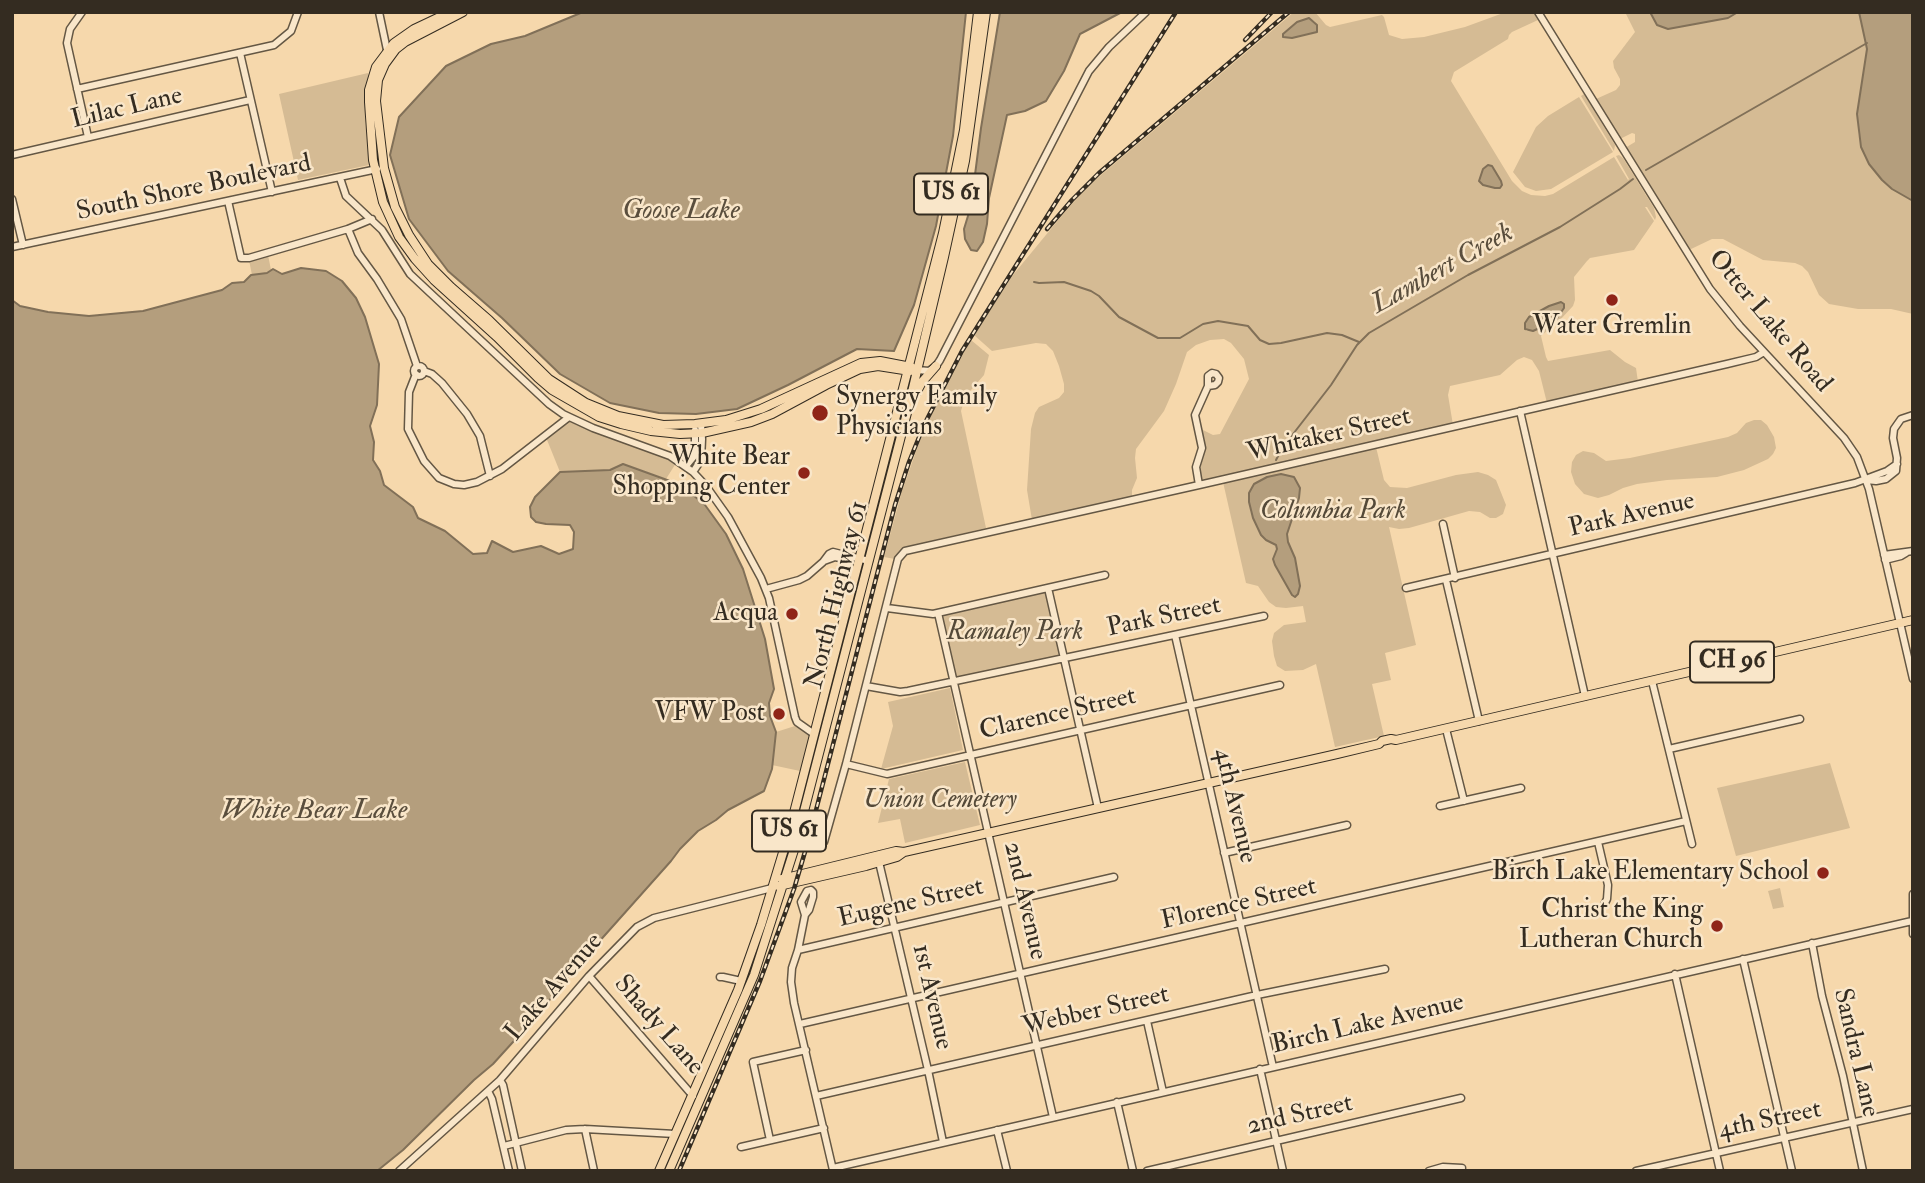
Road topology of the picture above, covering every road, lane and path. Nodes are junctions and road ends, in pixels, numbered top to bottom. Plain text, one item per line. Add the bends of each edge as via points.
1 (82, 12) edge
2 (298, 12) edge
3 (379, 12) edge
4 (450, 12) edge
5 (463, 12) edge
6 (978, 12) edge
7 (986, 12) edge
8 (1146, 12) edge
9 (1538, 12) edge
10 (387, 50) junction
11 (240, 53) junction
12 (77, 89) junction
13 (250, 100) junction
14 (88, 137) junction
15 (12, 155) edge
16 (379, 169) junction
17 (340, 178) junction
18 (272, 192) junction
19 (12, 199) edge
20 (228, 201) junction
21 (372, 219) junction
22 (348, 229) junction
23 (23, 245) junction
24 (12, 247) edge
25 (1764, 352) junction
26 (417, 366) junction
27 (936, 366) junction
28 (911, 369) junction
29 (424, 371) junction
30 (416, 374) junction
31 (1208, 386) dead end
32 (908, 409) junction
33 (1520, 411) junction
34 (1913, 415) edge
35 (569, 417) junction
36 (698, 429) junction
37 (685, 466) junction
38 (694, 472) junction
39 (490, 476) junction
40 (1866, 480) junction
41 (1199, 485) junction
42 (1443, 524) dead end
43 (1910, 552) edge
44 (1553, 554) junction
45 (1885, 558) junction
46 (864, 560) junction
47 (822, 562) junction
48 (855, 575) junction
49 (1105, 575) dead end
50 (1455, 578) junction
51 (1446, 580) junction
52 (1048, 588) junction
53 (1406, 588) dead end
54 (766, 589) junction
55 (887, 608) junction
56 (938, 613) junction
57 (1264, 616) dead end
58 (1913, 620) edge
59 (1900, 623) junction
60 (1175, 635) junction
61 (1064, 659) junction
62 (1913, 679) edge
63 (1652, 681) junction
64 (954, 682) junction
65 (1280, 685) dead end
66 (866, 686) junction
67 (1586, 696) junction
68 (1191, 705) junction
69 (1800, 719) dead end
70 (1479, 721) junction
71 (1080, 729) junction
72 (1446, 729) junction
73 (814, 734) junction
74 (1669, 749) junction
75 (971, 754) junction
76 (846, 764) junction
77 (1209, 783) junction
78 (1521, 788) dead end
79 (1464, 801) junction
80 (1440, 806) dead end
81 (1098, 808) junction
82 (1686, 821) junction
83 (1347, 825) dead end
84 (989, 833) junction
85 (824, 842) dead end
86 (1598, 842) junction
87 (1692, 844) dead end
88 (794, 850) junction
89 (904, 852) junction
90 (1224, 853) junction
91 (879, 862) junction
92 (812, 871) junction
93 (1114, 877) dead end
94 (784, 882) junction
95 (773, 885) junction
96 (1913, 894) edge
97 (1005, 902) junction
98 (1604, 905) dead end
99 (805, 915) dead end
100 (1912, 921) edge
101 (1240, 924) junction
102 (895, 927) junction
103 (1913, 934) edge
104 (1812, 943) junction
105 (798, 950) junction
106 (1743, 959) junction
107 (1385, 969) dead end
108 (1021, 974) junction
109 (1675, 974) junction
110 (589, 976) junction
111 (720, 977) dead end
112 (741, 982) junction
113 (1257, 995) junction
114 (911, 998) junction
115 (1147, 1021) junction
116 (800, 1024) junction
117 (1037, 1045) junction
118 (806, 1050) junction
119 (1273, 1067) junction
120 (1260, 1069) junction
121 (928, 1070) junction
122 (500, 1080) junction
123 (488, 1091) junction
124 (1163, 1092) junction
125 (691, 1094) junction
126 (816, 1096) junction
127 (1461, 1098) dead end
128 (699, 1102) junction
129 (1117, 1102) junction
130 (1913, 1109) edge
131 (1053, 1117) junction
132 (1852, 1123) junction
133 (824, 1128) junction
134 (585, 1129) junction
135 (997, 1130) junction
136 (675, 1134) junction
137 (1784, 1137) junction
138 (770, 1140) junction
139 (1277, 1141) junction
140 (943, 1142) junction
141 (517, 1143) junction
142 (504, 1146) junction
143 (741, 1147) dead end
144 (1716, 1153) junction
145 (1462, 1168) dead end
146 (833, 1169) edge
147 (1647, 1169) edge
148 (399, 1171) edge
149 (509, 1171) edge
150 (522, 1171) edge
151 (594, 1171) edge
152 (659, 1171) edge
153 (669, 1171) edge
154 (1007, 1171) edge
155 (1133, 1171) edge
156 (1147, 1171) edge
157 (1283, 1171) edge
158 (1429, 1171) edge
159 (1636, 1171) edge
160 (1720, 1171) edge
161 (1792, 1171) edge
162 (1863, 1171) edge

1 - 12 street via 67,43
2 - 11 street via 281,41
3 - 10 street
4 - 10 main road via 402,36
5 - 16 main road via 405,43 385,64 376,101
6 - 28 main road, US 61 via 960,155
7 - 28 main road, North Highway 61 / US 61 via 965,162
8 - 27 street via 1089,71
9 - 25 street, Otter Lake Road via 1702,278
10 - 16 main road via 369,90 373,160
11 - 12 street
11 - 13 street
12 - 14 street
13 - 14 street, Lilac Lane
13 - 18 street
14 - 15 street, Lilac Lane
16 - 17 street, South Shore Boulevard
16 - 36 main road via 390,220 415,259 552,390 621,424 651,431
17 - 18 street, South Shore Boulevard
17 - 21 street via 346,196
18 - 20 street, South Shore Boulevard
19 - 23 street
20 - 22 street via 241,258
20 - 23 street, South Shore Boulevard
21 - 22 street
21 - 35 street via 417,282 549,404
22 - 26 street via 358,253 401,319
23 - 24 street, South Shore Boulevard
25 - 33 street, Whitaker Street
25 - 40 street, Otter Lake Road via 1848,443
26 - 29 street
26 - 30 street
27 - 28 street via 926,372
27 - 32 main road
28 - 32 main road, North Highway 61 / US 61
28 - 36 main road via 880,361 861,363 761,409
28 - 46 main road, North Highway 61 / US 61 via 861,549
29 - 30 street
29 - 39 street via 442,383 480,436
30 - 39 street via 409,392 408,429 424,461 439,478 454,484
31 - 41 street via 1195,416 1202,448 1196,467
32 - 46 main road, North Highway 61 / US 61
33 - 41 street, Whitaker Street
33 - 44 street
34 - 40 street via 1901,419 1894,429 1897,470 1887,478
35 - 37 street via 667,454
35 - 39 street
36 - 37 street via 695,455
36 - 38 street via 701,460
37 - 38 street
38 - 54 street via 728,517
40 - 44 street, Park Avenue
40 - 45 street, Otter Lake Road
41 - 55 street, Whitaker Street via 909,549 898,559
42 - 50 street
43 - 45 street
44 - 50 street, Park Avenue
44 - 67 street
45 - 59 street, Otter Lake Road
46 - 47 street via 832,552
46 - 48 main road, North Highway 61 / US 61
46 - 88 main road, North Highway 61 / US 61
47 - 48 street via 840,558
47 - 54 street via 799,580
48 - 73 main road, North Highway 61 / US 61
49 - 52 street
50 - 51 street, Park Avenue
51 - 53 street, Park Avenue
51 - 70 street
52 - 56 street
52 - 61 street
54 - 73 street via 797,722
55 - 56 street
55 - 66 street
56 - 64 street, 2nd Avenue
57 - 60 street, Park Street
58 - 59 main road, CH 96
59 - 62 street, Otter Lake Road
59 - 63 main road, CH 96
60 - 61 street, Park Street
60 - 68 street, 4th Avenue
61 - 64 street, Park Street
61 - 71 street
63 - 67 main road, CH 96
63 - 74 street
64 - 66 street, Park Street via 908,691
64 - 75 street, 2nd Avenue
65 - 68 street, Clarence Street
66 - 76 street
67 - 70 main road, CH 96
68 - 71 street, Clarence Street
68 - 77 street, 4th Avenue
69 - 74 street
70 - 72 main road, CH 96
71 - 75 street, Clarence Street
71 - 81 street
72 - 77 main road, CH 96
72 - 79 street
73 - 95 main road, North Highway 61 / US 61
74 - 82 street
75 - 76 street, Clarence Street via 887,774
75 - 84 street, 2nd Avenue
76 - 85 street
77 - 81 main road, CH 96
77 - 90 street, 4th Avenue
78 - 79 street
79 - 80 street
81 - 84 main road, CH 96
82 - 86 street, Florence Street
82 - 87 street
83 - 90 street
84 - 89 main road, CH 96
84 - 97 street, 2nd Avenue
86 - 98 street via 1608,886
86 - 101 street, Florence Street
88 - 92 main road via 796,866
88 - 94 main road, North Highway 61 / US 61
89 - 91 main road, CH 96
89 - 92 main road, CH 96
90 - 101 street, 4th Avenue
91 - 94 main road, CH 96
91 - 102 street, 1st Avenue
92 - 94 main road
93 - 97 street, Eugene Street
94 - 95 main road, CH 96
94 - 128 main road, North Highway 61 / US 61 via 754,975
95 - 110 street, Lake Avenue via 645,922
95 - 112 main road, North Highway 61 / US 61
96 - 100 street
97 - 102 street, Eugene Street
97 - 108 street, 2nd Avenue
99 - 105 street
100 - 103 street
100 - 104 street, Birch Lake Avenue
101 - 108 street, Florence Street
101 - 113 street, 4th Avenue
102 - 105 street, Eugene Street
102 - 114 street, 1st Avenue
104 - 106 street, Birch Lake Avenue
104 - 132 street, Sandra Lane
105 - 116 street via 791,982
106 - 109 street, Birch Lake Avenue
106 - 137 street
107 - 113 street, Webber Street
108 - 114 street, Florence Street
108 - 117 street, 2nd Avenue
109 - 119 street, Birch Lake Avenue
109 - 144 street
110 - 122 street, Lake Avenue
110 - 125 street, Shady Lane
111 - 112 street
112 - 125 main road, North Highway 61 / US 61
113 - 115 street, Webber Street
113 - 119 street, 4th Avenue
114 - 116 street, Florence Street
114 - 121 street, 1st Avenue
115 - 117 street, Webber Street
115 - 124 street
116 - 118 street
117 - 121 street, Webber Street
117 - 131 street, 2nd Avenue
118 - 126 street
118 - 138 street via 753,1062
119 - 120 street, Birch Lake Avenue
120 - 124 street, Birch Lake Avenue
120 - 139 street
121 - 126 street, Webber Street
121 - 140 street, 1st Avenue
122 - 123 street, Lake Avenue
122 - 141 street
123 - 142 street
123 - 148 street, Lake Avenue
124 - 129 street, Birch Lake Avenue
125 - 128 street, Shady Lane
125 - 136 main road, North Highway 61 / US 61
126 - 133 street
127 - 139 street, 2nd Street
128 - 153 main road, North Highway 61 / US 61
129 - 131 street, Birch Lake Avenue
129 - 155 street
130 - 132 street, 4th Street
131 - 135 street, Birch Lake Avenue
132 - 137 street, 4th Street
132 - 162 street, Sandra Lane
133 - 138 street
133 - 146 street
134 - 136 street
134 - 141 street
134 - 151 street
135 - 140 street, Birch Lake Avenue
135 - 154 street
136 - 152 main road, North Highway 61 / US 61
137 - 144 street, 4th Street
137 - 161 street
138 - 143 street
139 - 156 street, 2nd Street
139 - 157 street
140 - 146 street, Birch Lake Avenue
141 - 142 street
141 - 150 street
142 - 149 street
144 - 147 street, 4th Street
144 - 160 street
145 - 158 street
147 - 159 street, 4th Street

